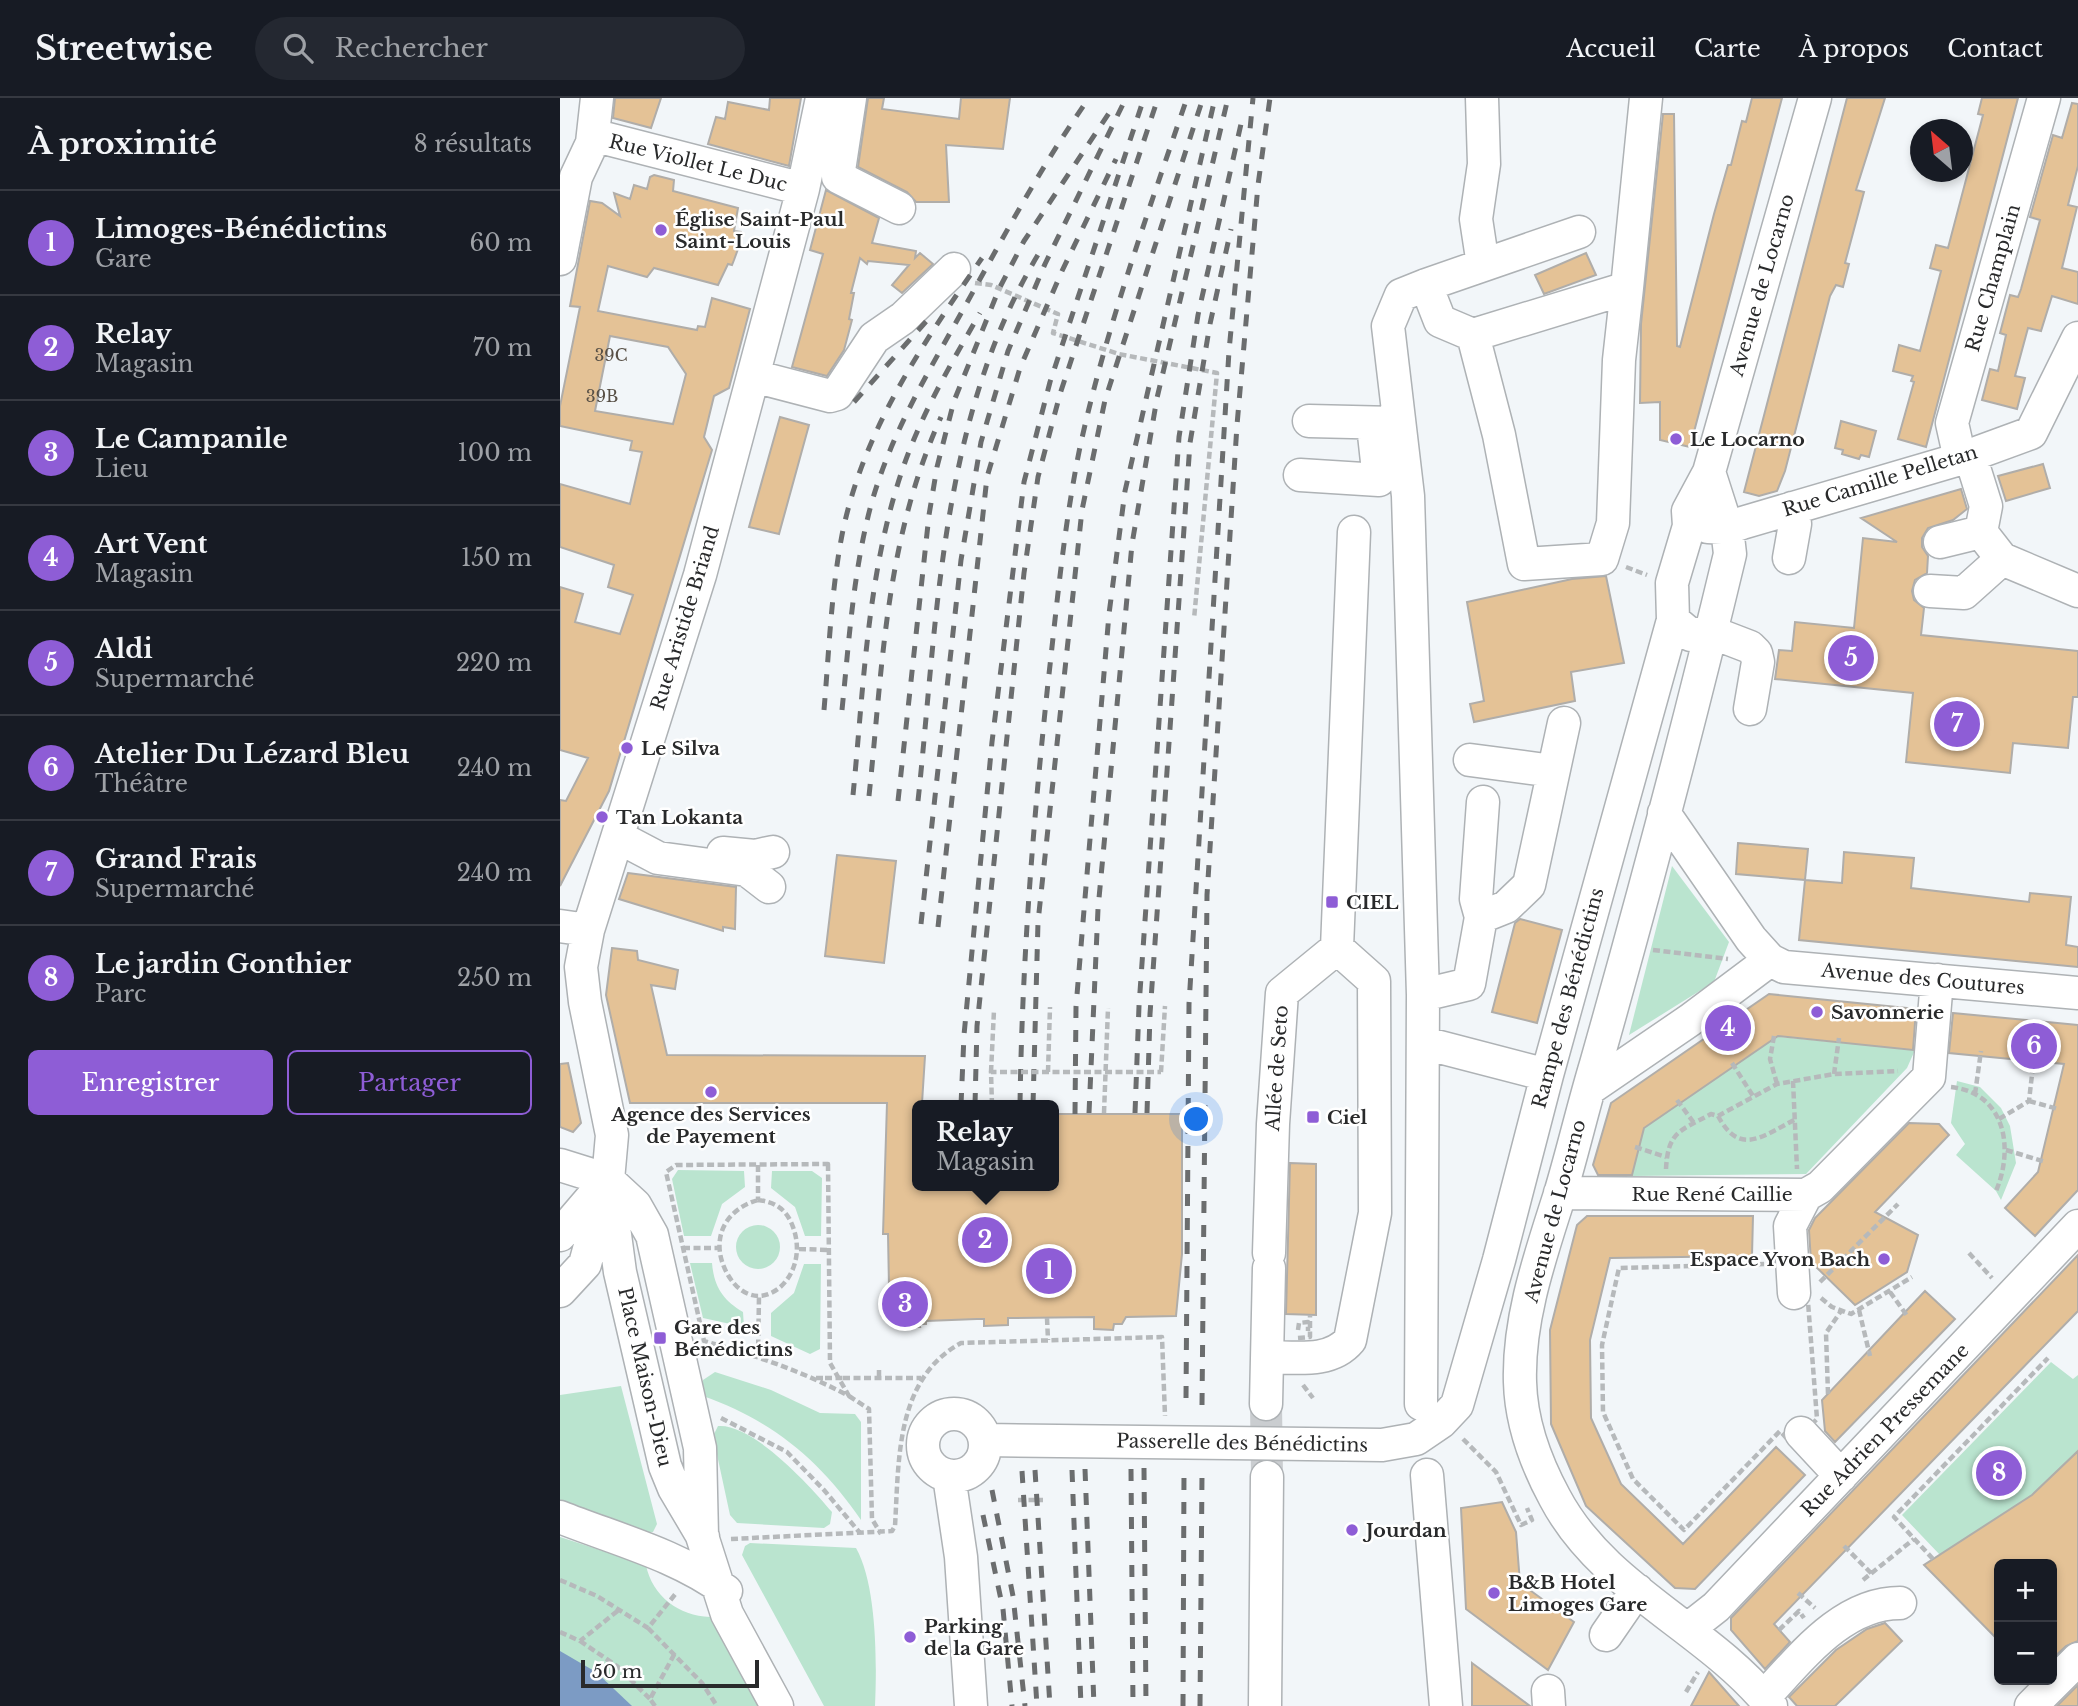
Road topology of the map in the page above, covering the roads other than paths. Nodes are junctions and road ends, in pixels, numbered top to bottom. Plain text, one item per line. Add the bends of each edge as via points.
1 (597, 98) edge
2 (822, 98) edge
3 (850, 98) edge
4 (1482, 98) edge
5 (1646, 98) edge
6 (1815, 98) edge
7 (2044, 98) edge
8 (592, 143) junction
9 (568, 177) edge
10 (803, 189) junction
11 (899, 208) dead end
12 (1579, 232) dead end
13 (560, 259) edge
14 (1482, 265) junction
15 (954, 269) road end
16 (1426, 285) junction
17 (1627, 288) junction
18 (1473, 335) junction
19 (2078, 338) edge
20 (753, 376) junction
21 (1309, 421) dead end
22 (1386, 424) junction
23 (1965, 457) junction
24 (1709, 472) junction
25 (1300, 475) dead end
26 (1792, 508) junction
27 (1689, 526) junction
28 (1727, 528) junction
29 (1981, 531) junction
30 (1354, 532) dead end
31 (1940, 542) dead end
32 (1789, 558) dead end
33 (2002, 559) junction
34 (2078, 591) edge
35 (1930, 592) dead end
36 (1673, 620) junction
37 (1711, 632) junction
38 (1750, 709) dead end
39 (1564, 723) dead end
40 (1470, 760) dead end
41 (1553, 771) junction
42 (1483, 802) dead end
43 (1664, 813) junction
44 (621, 833) junction
45 (773, 852) dead end
46 (769, 887) dead end
47 (1480, 917) junction
48 (574, 928) edge
49 (1337, 948) junction
50 (1760, 950) junction
51 (1937, 980) junction
52 (560, 984) edge
53 (2078, 993) edge
54 (1423, 995) junction
55 (585, 1002) junction
56 (1424, 1042) junction
57 (1547, 1075) junction
58 (1589, 1089) junction
59 (560, 1165) edge
60 (608, 1180) junction
61 (1560, 1193) junction
62 (1801, 1195) junction
63 (2078, 1226) edge
64 (560, 1235) edge
65 (1799, 1288) road end
66 (560, 1291) edge
67 (1267, 1357) junction
68 (1466, 1377) joint
69 (1266, 1404) tunnel mouth
70 (1421, 1404) dead end
71 (1801, 1433) road end
72 (985, 1440) junction
73 (1427, 1475) dead end
74 (949, 1476) junction
75 (1841, 1476) junction
76 (1267, 1477) tunnel mouth
77 (560, 1517) edge
78 (1637, 1590) junction
79 (728, 1592) junction
80 (1900, 1603) dead end
81 (1688, 1629) junction
82 (1606, 1635) dead end
83 (2078, 1659) edge
84 (1768, 1702) edge
85 (791, 1703) edge
86 (971, 1706) edge
87 (1265, 1706) edge
88 (1446, 1706) edge
89 (2007, 1706) edge
90 (2031, 1706) edge

1 - 8 street
2 - 10 street, Rue Aristide Briand
3 - 11 street via 838,177
4 - 14 street via 1484,164 1476,219
5 - 17 street
6 - 24 street, Avenue de Locarno
7 - 23 street, Rue Champlain via 1952,423
8 - 9 street
8 - 10 street, Rue Viollet Le Duc via 604,138
9 - 13 street
10 - 20 street, Rue Aristide Briand
12 - 14 street
14 - 16 street
15 - 20 street via 903,318 874,338 837,394
16 - 18 street via 1440,321
16 - 22 street via 1401,295 1388,326
17 - 18 street
17 - 18 street via 1619,360 1614,523 1602,559 1524,564 1499,435
19 - 23 street, Rue Camille Pelletan via 2031,433
20 - 44 street, Rue Aristide Briand via 700,575
21 - 22 street
22 - 25 street via 1379,480
22 - 54 street via 1408,496
23 - 26 street, Rue Camille Pelletan
23 - 29 street, Rue Champlain via 1986,506
24 - 27 street, Avenue de Locarno via 1688,511
24 - 28 street, Avenue de Locarno
26 - 28 street, Rue Camille Pelletan
26 - 32 street via 1795,524
27 - 28 street
27 - 36 street, Rampe des Bénédictins via 1672,583
28 - 37 street, Avenue de Locarno via 1730,554
29 - 31 street
29 - 33 street
30 - 49 street
33 - 34 street
33 - 35 street via 1964,593
36 - 37 street via 1692,635
36 - 57 street, Rampe des Bénédictins
37 - 38 street via 1756,653
37 - 43 street, Avenue de Locarno
39 - 41 street
40 - 41 street
41 - 47 street via 1529,885 1506,907
42 - 47 street via 1476,899
43 - 50 street
43 - 58 street, Avenue de Locarno
44 - 45 street via 721,853 755,856
44 - 46 street via 658,858 747,870
44 - 48 street, Rue Aristide Briand
47 - 54 street via 1469,984
48 - 55 street, Rue Aristide Briand
49 - 67 street, Allée de Seto via 1282,993 1273,1124
49 - 67 street via 1374,981 1375,1213 1350,1340 1322,1356
50 - 51 street, Avenue des Coutures via 1784,967
50 - 58 street via 1690,1020
51 - 53 street, Avenue des Coutures
51 - 62 street, Rue René Caillie via 1929,1077 1820,1187
52 - 55 street
54 - 56 street
55 - 60 street, Rue Aristide Briand via 610,1113
56 - 57 street
56 - 70 street
57 - 68 street, Rampe des Bénédictins
58 - 61 street, Avenue de Locarno
59 - 60 street
60 - 64 street
60 - 66 street via 584,1264
60 - 79 street, Place Maison-Dieu via 620,1272 665,1466
61 - 62 street, Rue René Caillie
61 - 78 street, Avenue de Locarno via 1542,1245 1525,1325 1520,1380 1523,1414 1541,1468 1566,1520 1601,1560
62 - 65 street via 1790,1226
63 - 75 street, Rue Adrien Pressemane
67 - 69 street, Allée de Seto
68 - 72 street, Passerelle des Bénédictins via 1450,1413 1416,1439 1399,1444
71 - 75 street
72 - 74 street via 976,1467
72 - 74 street via 978,1424 962,1415 935,1421 925,1436 925,1455 935,1469
73 - 88 street
74 - 86 street via 961,1557
75 - 81 street, Rue Adrien Pressemane via 1716,1606
76 - 87 street
77 - 79 street via 673,1561
78 - 81 street, Avenue de Locarno
78 - 82 street
79 - 85 street, Place Maison-Dieu
80 - 84 street via 1878,1604 1824,1635
81 - 84 street, Avenue de Locarno
83 - 90 street
89 - 90 street

